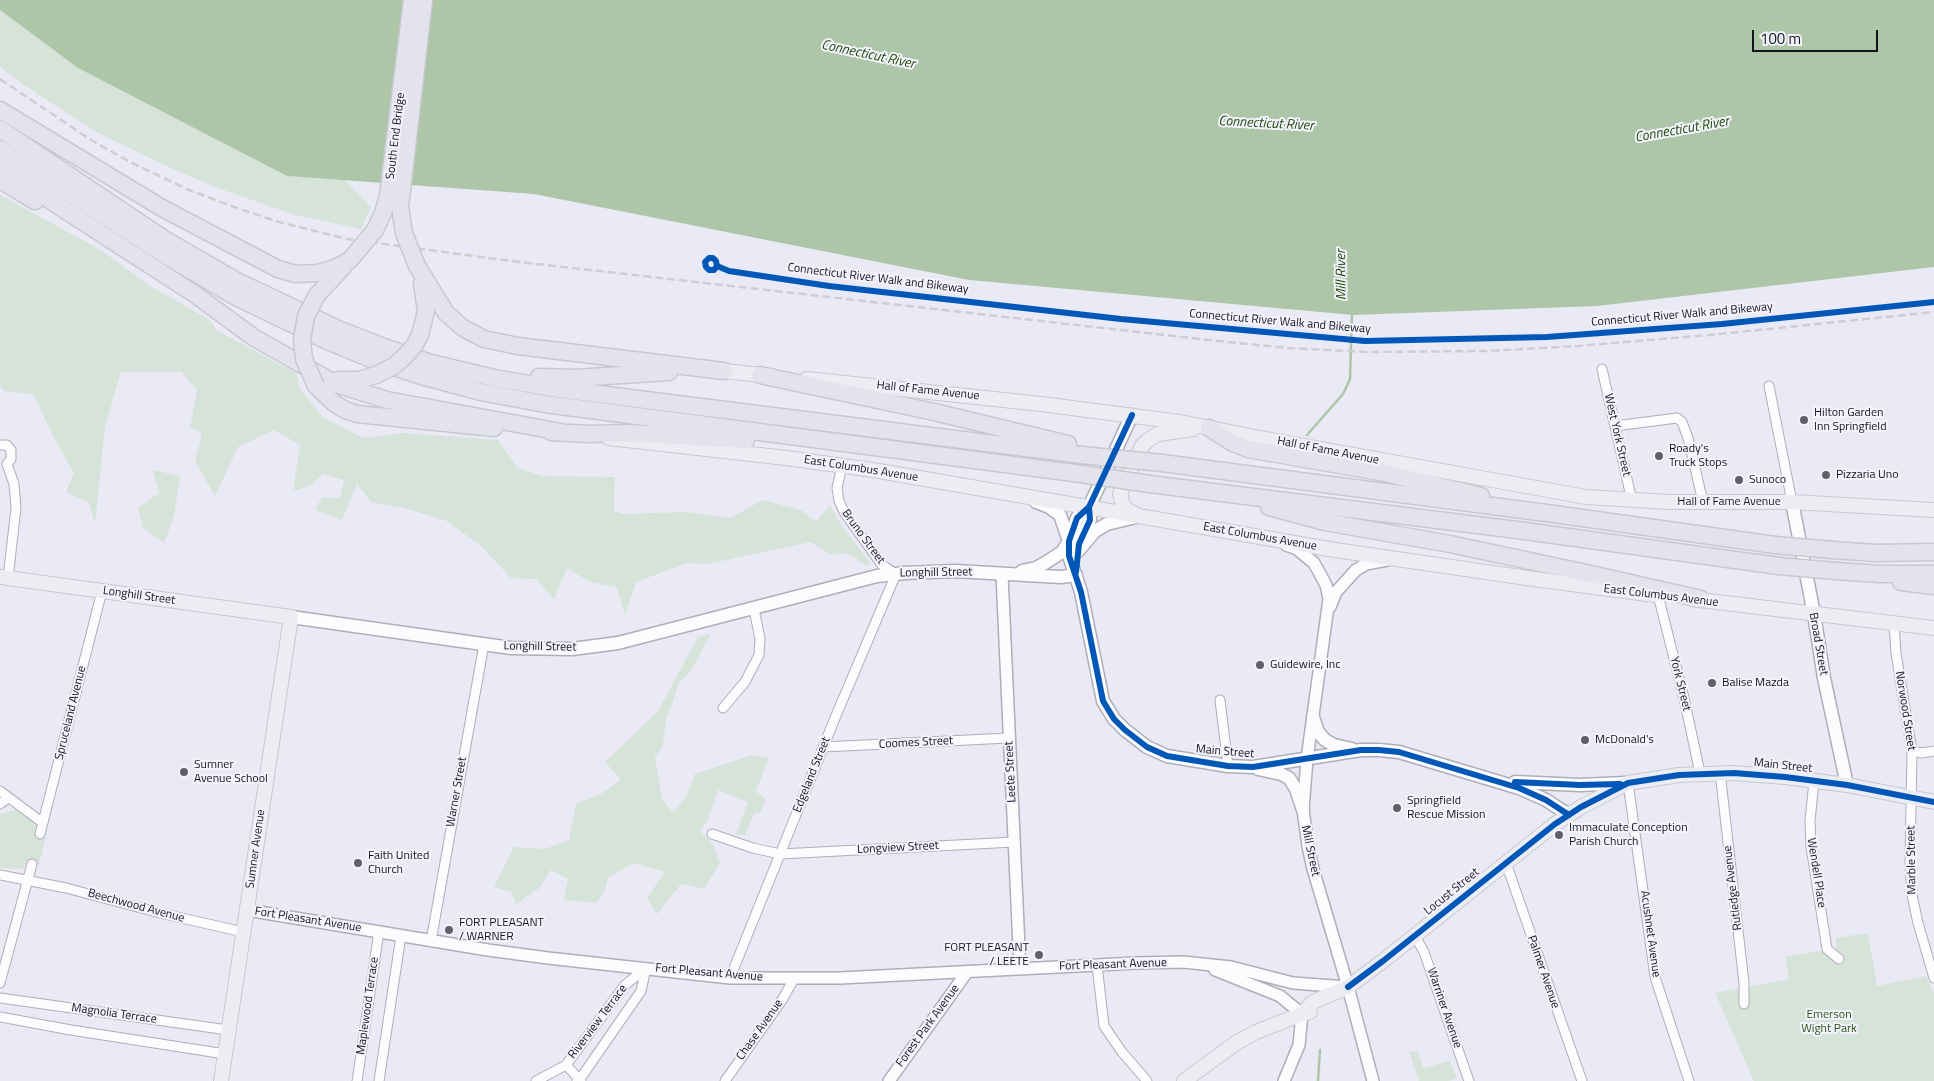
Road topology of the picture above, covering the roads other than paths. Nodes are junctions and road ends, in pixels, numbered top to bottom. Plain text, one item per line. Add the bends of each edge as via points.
1 (412, 0) edge
2 (424, 0) edge
3 (0, 110) edge
4 (0, 123) edge
5 (0, 129) edge
6 (0, 149) edge
7 (0, 163) edge
8 (0, 180) edge
9 (162, 208) junction
10 (122, 248) junction
11 (350, 260) junction
12 (418, 269) junction
13 (431, 363) junction
14 (1602, 369) dead end
15 (724, 371) junction
16 (760, 375) junction
17 (317, 379) junction
18 (1769, 386) dead end
19 (1132, 415) junction
20 (1615, 426) junction
21 (1209, 428) junction
22 (561, 432) junction
23 (588, 434) junction
24 (0, 445) edge
25 (888, 450) junction
26 (1083, 452) junction
27 (3, 464) edge
28 (842, 466) junction
29 (1214, 492) junction
30 (1017, 495) junction
31 (1632, 501) junction
32 (1703, 502) junction
33 (1792, 502) junction
34 (1089, 507) junction
35 (1934, 510) edge
36 (1554, 514) junction
37 (1140, 516) junction
38 (1276, 540) junction
39 (1069, 541) junction
40 (1078, 551) junction
41 (1934, 552) edge
42 (1396, 559) junction
43 (1841, 572) junction
44 (896, 574) junction
45 (1934, 574) edge
46 (1002, 575) junction
47 (1076, 575) junction
48 (4, 578) edge
49 (1934, 586) edge
50 (102, 591) junction
51 (1658, 595) junction
52 (1701, 600) junction
53 (754, 609) junction
54 (1814, 614) junction
55 (1327, 616) junction
56 (292, 617) junction
57 (1894, 624) junction
58 (1934, 628) edge
59 (484, 644) junction
60 (1220, 700) dead end
61 (723, 708) dead end
62 (1313, 717) junction
63 (1009, 738) junction
64 (823, 747) junction
65 (1362, 750) junction
66 (1934, 751) edge
67 (1912, 752) junction
68 (1308, 759) junction
69 (1228, 766) junction
70 (1253, 767) junction
71 (1720, 772) junction
72 (1700, 773) junction
73 (1492, 779) junction
74 (1814, 781) junction
75 (1628, 783) junction
76 (1847, 785) junction
77 (0, 790) edge
78 (8, 798) junction
79 (1912, 798) junction
80 (1934, 802) edge
81 (0, 804) edge
82 (1303, 810) junction
83 (1569, 815) junction
84 (44, 823) junction
85 (40, 834) dead end
86 (712, 834) dead end
87 (1015, 842) junction
88 (780, 854) junction
89 (1506, 863) junction
90 (32, 864) dead end
91 (0, 875) edge
92 (28, 880) junction
93 (247, 910) junction
94 (379, 931) junction
95 (243, 932) junction
96 (401, 936) junction
97 (1414, 936) junction
98 (430, 940) junction
99 (1839, 959) dead end
100 (1097, 965) junction
101 (1204, 966) junction
102 (646, 968) junction
103 (1020, 969) junction
104 (967, 972) junction
105 (730, 978) junction
106 (1934, 978) edge
107 (794, 979) junction
108 (0, 983) edge
109 (1348, 987) junction
110 (0, 998) edge
111 (1744, 1004) dead end
112 (1302, 1014) junction
113 (0, 1017) edge
114 (228, 1030) junction
115 (224, 1054) junction
116 (566, 1065) junction
117 (894, 1079) edge
118 (579, 1080) edge
119 (221, 1081) edge
120 (357, 1081) edge
121 (379, 1081) edge
122 (536, 1081) edge
123 (725, 1081) edge
124 (1147, 1081) edge
125 (1184, 1081) edge
126 (1284, 1081) edge
127 (1373, 1081) edge
128 (1469, 1081) edge
129 (1582, 1081) edge
130 (1689, 1081) edge

1 - 11 highway, South End Bridge, bridge via 386,205 375,230
2 - 12 highway, South End Bridge, bridge via 400,207 404,233
3 - 9 highway
4 - 9 highway via 119,189
5 - 13 highway via 171,243 234,280 338,329
6 - 25 highway via 236,297 325,340 402,370 465,388 545,404
7 - 10 highway
8 - 10 highway
9 - 11 highway via 284,271 318,273
10 - 17 highway
11 - 17 highway, South End Bridge, bridge via 317,295 306,316 302,340 306,365
12 - 15 highway via 451,319 484,339
12 - 17 highway, bridge via 426,304 425,317 420,335 404,357 376,375 352,381
13 - 15 highway via 551,378
13 - 26 highway via 559,389
14 - 20 street, West York Street
15 - 16 main road, Hall of Fame Avenue
16 - 19 main road, Hall of Fame Avenue
16 - 26 highway via 942,414
17 - 22 highway via 388,400
17 - 22 highway via 329,399 339,407 363,416
18 - 33 street
19 - 21 main road, Hall of Fame Avenue
19 - 34 main road, Main Street
20 - 31 street, West York Street
20 - 32 street via 1677,418 1682,422
21 - 31 main road, Hall of Fame Avenue via 1563,494
21 - 36 highway via 1248,449 1398,475
21 - 37 main road via 1158,434 1142,446 1120,493 1125,508
22 - 23 highway
23 - 25 highway via 650,434
23 - 28 main road, East Columbus Avenue via 630,442
24 - 27 street via 11,450 11,459
25 - 29 highway, bridge
26 - 36 highway, bridge
27 - 48 street via 14,484 16,508
28 - 30 main road, East Columbus Avenue
28 - 44 street, Bruno Street via 837,488 844,512 882,565
29 - 43 highway, bridge
29 - 52 highway via 1324,522 1450,544
30 - 34 main road, East Columbus Avenue
30 - 39 main road via 1055,510
31 - 32 main road, Hall of Fame Avenue
32 - 33 main road, Hall of Fame Avenue
33 - 35 main road, Hall of Fame Avenue
33 - 54 main road, Broad Street
34 - 37 main road, East Columbus Avenue
34 - 39 main road, Main Street via 1078,518
34 - 40 main road, Main Street via 1090,520
36 - 41 highway, bridge via 1775,545 1876,552
37 - 38 main road, East Columbus Avenue
37 - 40 main road via 1107,524 1095,531
38 - 42 main road, East Columbus Avenue
38 - 55 street, Mill Street via 1297,549 1314,562 1326,585 1329,599
39 - 46 main road via 1062,552 1046,563
39 - 47 main road, Main Street via 1068,556
40 - 47 main road, Main Street
42 - 51 main road, East Columbus Avenue
42 - 55 street, Mill Street via 1366,564 1356,570 1336,592
43 - 45 highway
43 - 49 highway
44 - 46 main road, Longhill Street via 955,571
44 - 53 main road, Longhill Street
44 - 64 street, Edgeland Street
46 - 47 main road, Longhill Street via 1061,578
46 - 63 street, Leete Street
47 - 69 main road, Main Street via 1103,701 1114,719 1131,736 1156,751 1180,759
48 - 50 main road, Longhill Street
50 - 56 main road, Longhill Street
50 - 84 street, Spruceland Avenue
51 - 52 main road, East Columbus Avenue
51 - 72 street, York Street
52 - 54 main road, East Columbus Avenue
53 - 59 main road, Longhill Street via 618,643 585,648 523,649
53 - 61 street via 760,639 759,655 745,682
54 - 57 main road, East Columbus Avenue
54 - 76 main road, Broad Street
55 - 62 street, Mill Street
56 - 59 main road, Longhill Street
56 - 93 main road, Sumner Avenue
57 - 58 main road, East Columbus Avenue
57 - 67 street, Norwood Street
59 - 98 street, Warner Street
60 - 69 street
62 - 65 main road via 1318,732 1328,742
62 - 68 street, Mill Street
63 - 64 street, Coomes Street
63 - 87 street, Leete Street
64 - 88 street, Edgeland Street
65 - 68 main road, Main Street
65 - 73 main road, Main Street via 1398,752
66 - 67 street
67 - 79 street, Norwood Street
68 - 70 main road, Main Street
68 - 82 street, Mill Street
69 - 70 main road, Main Street
70 - 82 main road via 1289,778
71 - 72 main road, Main Street
71 - 74 main road, Main Street
71 - 111 street, Rutledge Avenue
72 - 75 main road, Main Street
73 - 75 main road, Main Street via 1568,785
73 - 83 main road, Main Street via 1540,796
74 - 76 main road, Main Street
74 - 99 street, Wendell Place via 1811,847 1828,949
75 - 83 main road, Main Street
75 - 130 street, Acushnet Avenue via 1655,977
76 - 79 main road, Main Street
77 - 78 street
78 - 81 street
78 - 84 street
79 - 80 main road, Main Street
79 - 106 street, Marble Street via 1912,895
82 - 109 street, Mill Street via 1313,869
83 - 89 main road, Locust Street
84 - 85 street, Spruceland Avenue
86 - 88 street, Longview Street
87 - 88 street, Longview Street
87 - 103 street, Leete Street
88 - 105 street, Edgeland Street
89 - 97 main road, Locust Street
89 - 129 street, Palmer Avenue
90 - 92 street
91 - 92 street, Beechwood Avenue
92 - 95 street, Beechwood Avenue
92 - 108 street
93 - 94 street, Fort Pleasant Avenue
93 - 95 main road, Sumner Avenue
94 - 96 street, Fort Pleasant Avenue
94 - 120 street, Maplewood Terrace
95 - 114 main road, Sumner Avenue
96 - 98 street, Fort Pleasant Avenue
96 - 121 street, Maplewood Terrace
97 - 109 main road, Locust Street
97 - 128 street, Warriner Avenue via 1424,952
98 - 102 street, Fort Pleasant Avenue via 548,958
100 - 101 street, Fort Pleasant Avenue via 1183,962
100 - 103 street, Fort Pleasant Avenue
100 - 124 street via 1104,1026
101 - 109 street, Fort Pleasant Avenue via 1231,967 1293,983
101 - 112 street, Fort Pleasant Avenue via 1280,996
102 - 105 street, Fort Pleasant Avenue
102 - 116 street, Riverview Terrace via 625,985
102 - 118 street, Riverview Terrace via 641,991
103 - 104 street, Fort Pleasant Avenue
104 - 107 street, Fort Pleasant Avenue
104 - 117 street, Forest Park Avenue
105 - 107 street, Fort Pleasant Avenue
107 - 123 street, Chase Avenue
109 - 112 main road, Locust Street via 1313,1002
109 - 127 street, Mill Street
110 - 114 street, Magnolia Terrace
112 - 125 main road, Locust Street via 1236,1043
112 - 126 street via 1299,1045
113 - 115 street, Magnolia Terrace
114 - 115 main road, Sumner Avenue
115 - 119 main road, Sumner Avenue
116 - 118 street
116 - 122 street, Riverview Terrace

